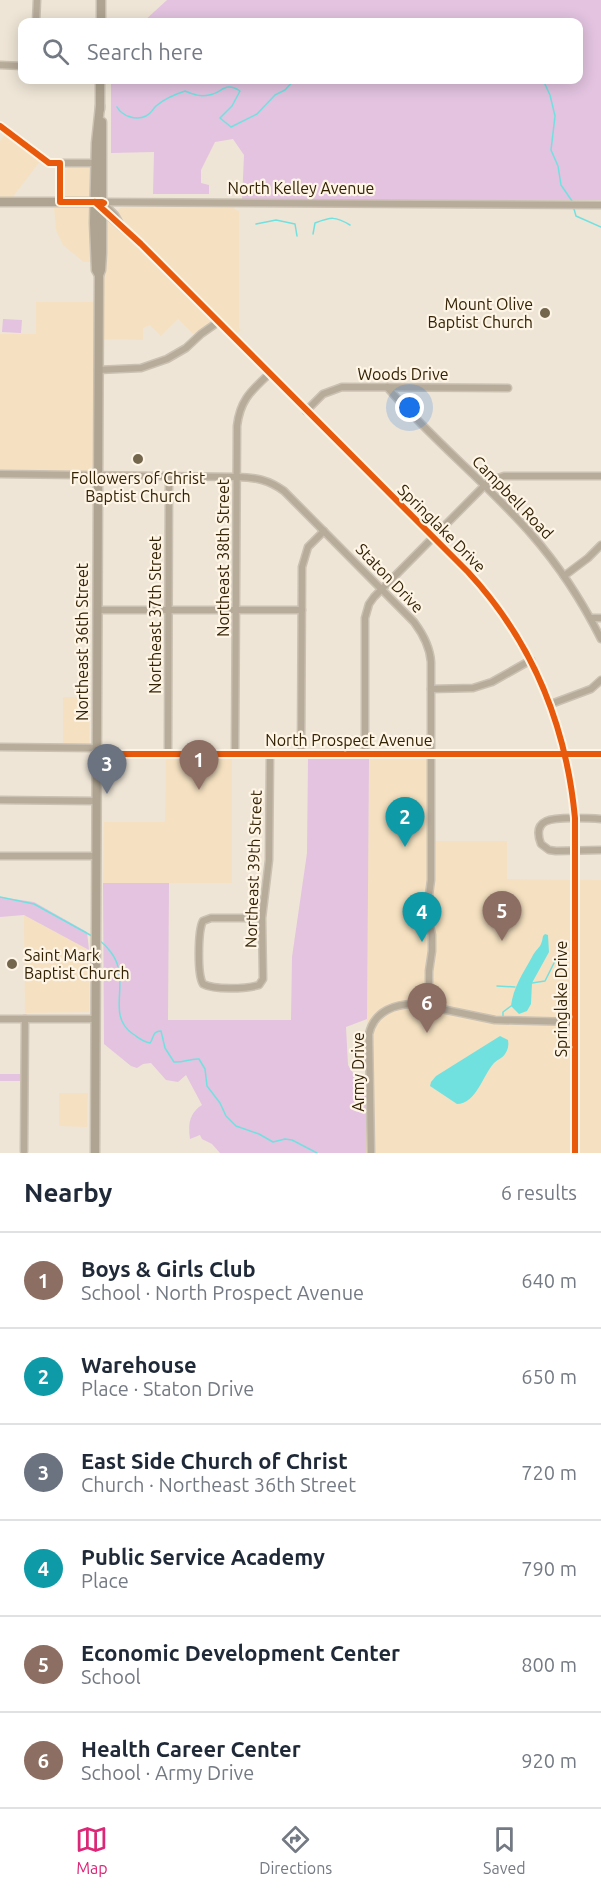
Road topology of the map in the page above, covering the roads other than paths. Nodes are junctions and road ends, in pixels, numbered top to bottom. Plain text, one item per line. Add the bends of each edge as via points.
1 (37, 0) edge
2 (101, 0) edge
3 (36, 18) edge
4 (100, 18) edge
5 (0, 65) edge
6 (18, 66) edge
7 (100, 84) edge
8 (0, 126) edge
9 (100, 162) junction
10 (60, 163) junction
11 (0, 202) edge
12 (60, 202) junction
13 (124, 202) junction
14 (100, 204) junction
15 (601, 204) edge
16 (115, 215) junction
17 (120, 224) junction
18 (218, 322) junction
19 (98, 370) junction
20 (269, 374) junction
21 (387, 387) junction
22 (508, 388) dead end
23 (306, 411) junction
24 (0, 474) edge
25 (98, 475) junction
26 (169, 476) junction
27 (601, 476) edge
28 (237, 477) junction
29 (484, 486) junction
30 (324, 531) junction
31 (433, 537) junction
32 (601, 545) edge
33 (564, 576) junction
34 (382, 589) junction
35 (97, 610) junction
36 (169, 610) junction
37 (236, 610) junction
38 (302, 610) junction
39 (591, 618) junction
40 (601, 618) edge
41 (601, 639) edge
42 (531, 660) junction
43 (601, 680) edge
44 (598, 688) edge
45 (431, 689) junction
46 (551, 704) junction
47 (0, 747) edge
48 (96, 751) junction
49 (168, 754) junction
50 (235, 754) junction
51 (270, 754) junction
52 (301, 754) junction
53 (365, 754) junction
54 (431, 754) junction
55 (565, 754) junction
56 (601, 754) edge
57 (0, 800) edge
58 (96, 801) junction
59 (575, 818) junction
60 (601, 819) edge
61 (576, 850) junction
62 (601, 850) edge
63 (0, 856) edge
64 (96, 856) junction
65 (262, 918) junction
66 (429, 1005) junction
67 (0, 1019) edge
68 (25, 1019) junction
69 (95, 1019) junction
70 (575, 1022) junction
71 (24, 1151) dead end
72 (95, 1153) edge
73 (371, 1153) edge
74 (574, 1153) edge

1 - 3 street
2 - 4 main road
5 - 6 street
7 - 9 main road, Northeast 36th Street
8 - 10 street via 49,163
9 - 10 street
9 - 14 main road, Northeast 36th Street
10 - 12 street
11 - 12 main road, North Kelley Avenue
12 - 14 main road, North Kelley Avenue
13 - 14 street, North Kelley Avenue
13 - 15 street, North Kelley Avenue
13 - 16 street
14 - 16 street, Springlake Drive
14 - 17 street, Springlake Drive
14 - 19 main road, Northeast 36th Street via 96,270
16 - 17 street, Springlake Drive
17 - 18 street, Springlake Drive
18 - 19 street via 167,359 141,368
18 - 20 street, Springlake Drive
19 - 25 main road, Northeast 36th Street
20 - 23 street, Springlake Drive
20 - 28 street, Northeast 38th Street via 249,393 238,413
21 - 22 street, Woods Drive
21 - 23 street, Woods Drive via 331,390
21 - 29 street, Campbell Road
23 - 31 street, Springlake Drive
24 - 25 street, Staton Drive
25 - 26 street, Staton Drive
25 - 35 main road, Northeast 36th Street
26 - 28 street, Staton Drive
26 - 36 street, Northeast 37th Street
27 - 29 street via 504,476
28 - 30 street, Staton Drive via 261,478 277,486
28 - 37 street, Northeast 38th Street
29 - 31 street
29 - 33 street, Campbell Road via 531,534
30 - 34 street, Staton Drive
30 - 38 street via 304,557
31 - 34 street
31 - 42 street, Springlake Drive via 488,594
32 - 33 street
33 - 39 street, Campbell Road
34 - 45 street, Staton Drive via 423,635 430,656
34 - 53 street via 369,604 365,618
35 - 36 street
35 - 48 main road, Northeast 36th Street
36 - 37 street
36 - 49 street, Northeast 37th Street
37 - 38 street
37 - 50 street, Northeast 38th Street
38 - 52 street
39 - 40 street
39 - 41 street, Campbell Road
42 - 45 street via 483,685
42 - 46 street, Springlake Drive
43 - 44 street
44 - 46 street
45 - 54 street, Staton Drive
46 - 55 street, Springlake Drive
47 - 48 street, North Prospect Avenue
48 - 49 street, North Prospect Avenue
48 - 58 main road, Northeast 36th Street
49 - 50 street, North Prospect Avenue
50 - 51 street, North Prospect Avenue
51 - 52 street, North Prospect Avenue
51 - 65 street, Northeast 39th Street via 269,860
52 - 53 street, North Prospect Avenue
53 - 54 street, North Prospect Avenue
54 - 55 street, North Prospect Avenue
54 - 66 street, Staton Drive
55 - 56 street, North Prospect Avenue
55 - 59 street, Springlake Drive
57 - 58 street
58 - 64 main road, Northeast 36th Street
59 - 60 street
59 - 61 street, Springlake Drive
59 - 61 street via 547,820 538,833 544,848
61 - 62 street
61 - 70 street, Springlake Drive
63 - 64 street
64 - 69 main road, Northeast 36th Street
65 - 65 street, Northeast 39th Street via 203,921 203,984 260,984
66 - 70 street, Army Drive via 503,1021
66 - 73 street, Army Drive via 409,1003 391,1008 378,1015 370,1027
67 - 68 street
68 - 69 street
68 - 71 street
69 - 72 main road, Northeast 36th Street
70 - 74 street, Springlake Drive

